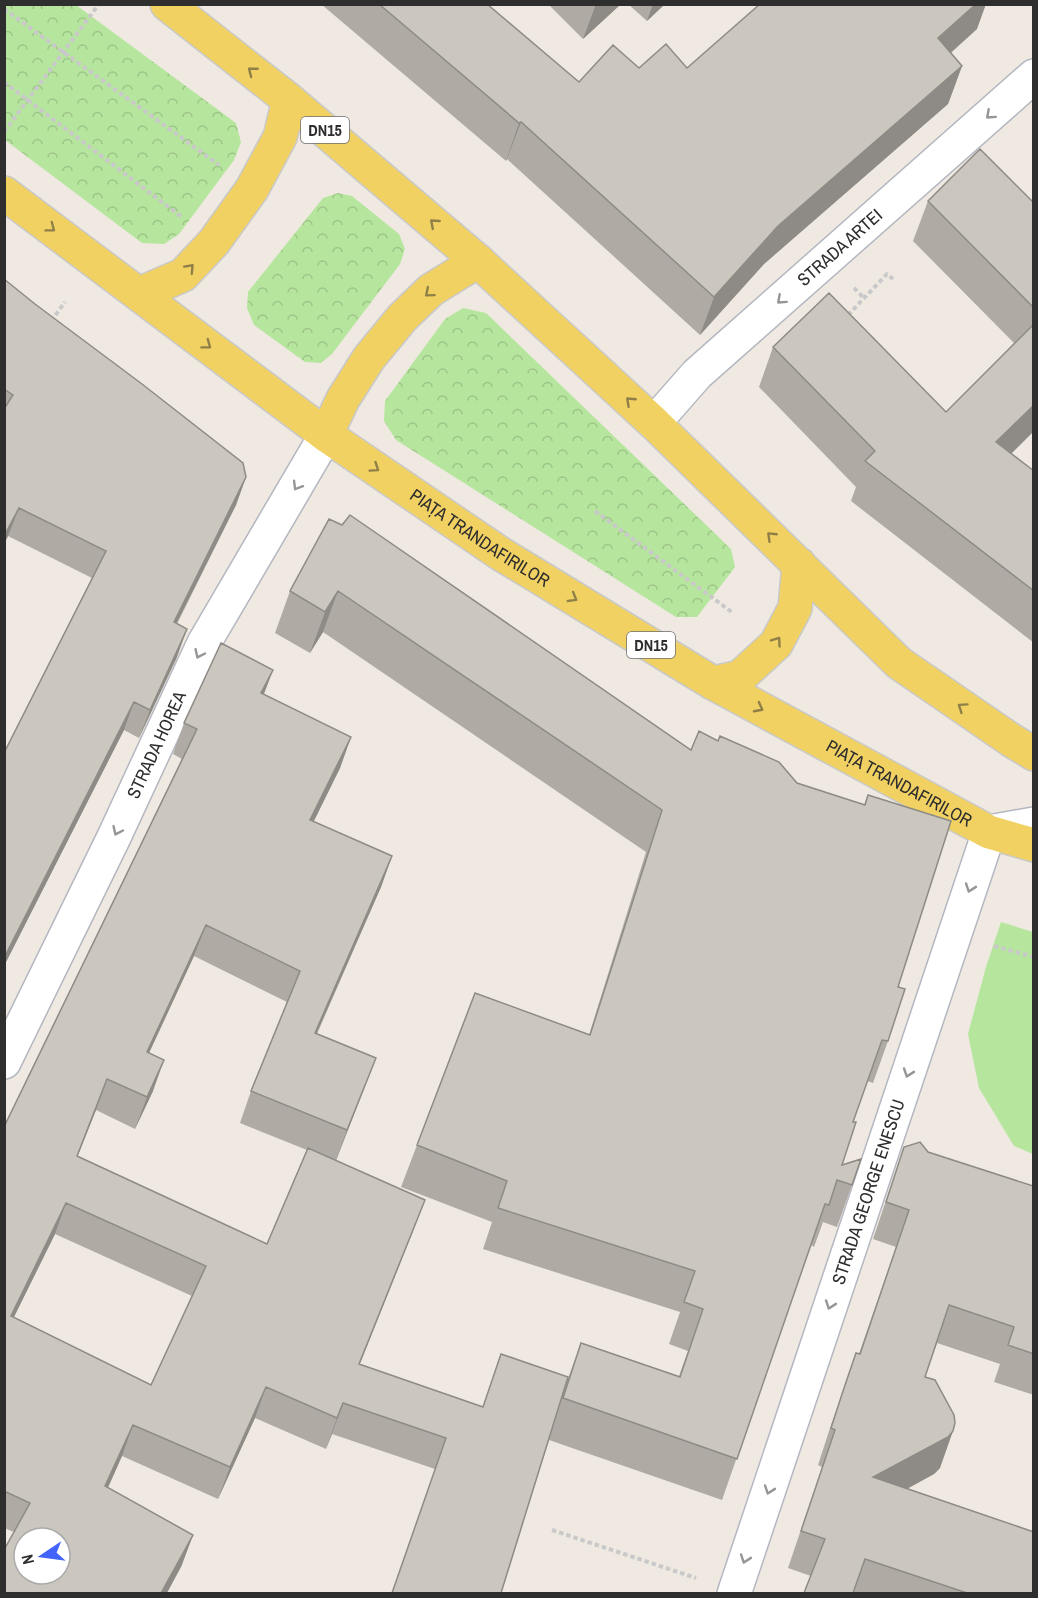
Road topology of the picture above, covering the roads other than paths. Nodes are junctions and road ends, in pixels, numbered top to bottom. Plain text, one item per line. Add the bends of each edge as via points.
1 (167, 4) edge
2 (1034, 76) edge
3 (289, 100) junction
4 (4, 193) edge
5 (478, 261) junction
6 (139, 294) junction
7 (654, 423) junction
8 (326, 435) junction
9 (799, 564) junction
10 (713, 683) junction
11 (1022, 747) edge
12 (1034, 824) edge
13 (989, 832) junction
14 (1034, 845) edge
15 (1034, 858) edge
16 (14, 1019) edge
17 (4, 1062) edge
18 (720, 1587) edge

3 -> 1 main road, DN15
2 -> 7 street, STRADA ARTEI via 697,374
5 -> 3 main road, DN15
6 -> 3 main road via 183,275 214,242 252,189 280,137
4 -> 6 main road, PIAȚA TRANDAFIRILOR / DN15
7 -> 5 main road, DN15
5 -> 8 main road via 431,290 402,318 369,358
6 -> 8 main road, PIAȚA TRANDAFIRILOR / DN15
9 -> 7 main road, DN15
8 -> 10 main road, PIAȚA TRANDAFIRILOR / DN15 via 501,554
8 -> 16 street, STRADA HOREA via 204,643 114,837
10 -> 9 main road via 740,677 776,644 795,608
11 -> 9 main road, DN15 via 899,663
10 -> 13 main road, PIAȚA TRANDAFIRILOR / DN15
12 - 13 street
13 - 14 main road, PIAȚA TRANDAFIRILOR
13 - 15 street
13 -> 18 street, STRADA GEORGE ENESCU
16 - 17 street, STRADA HOREA

